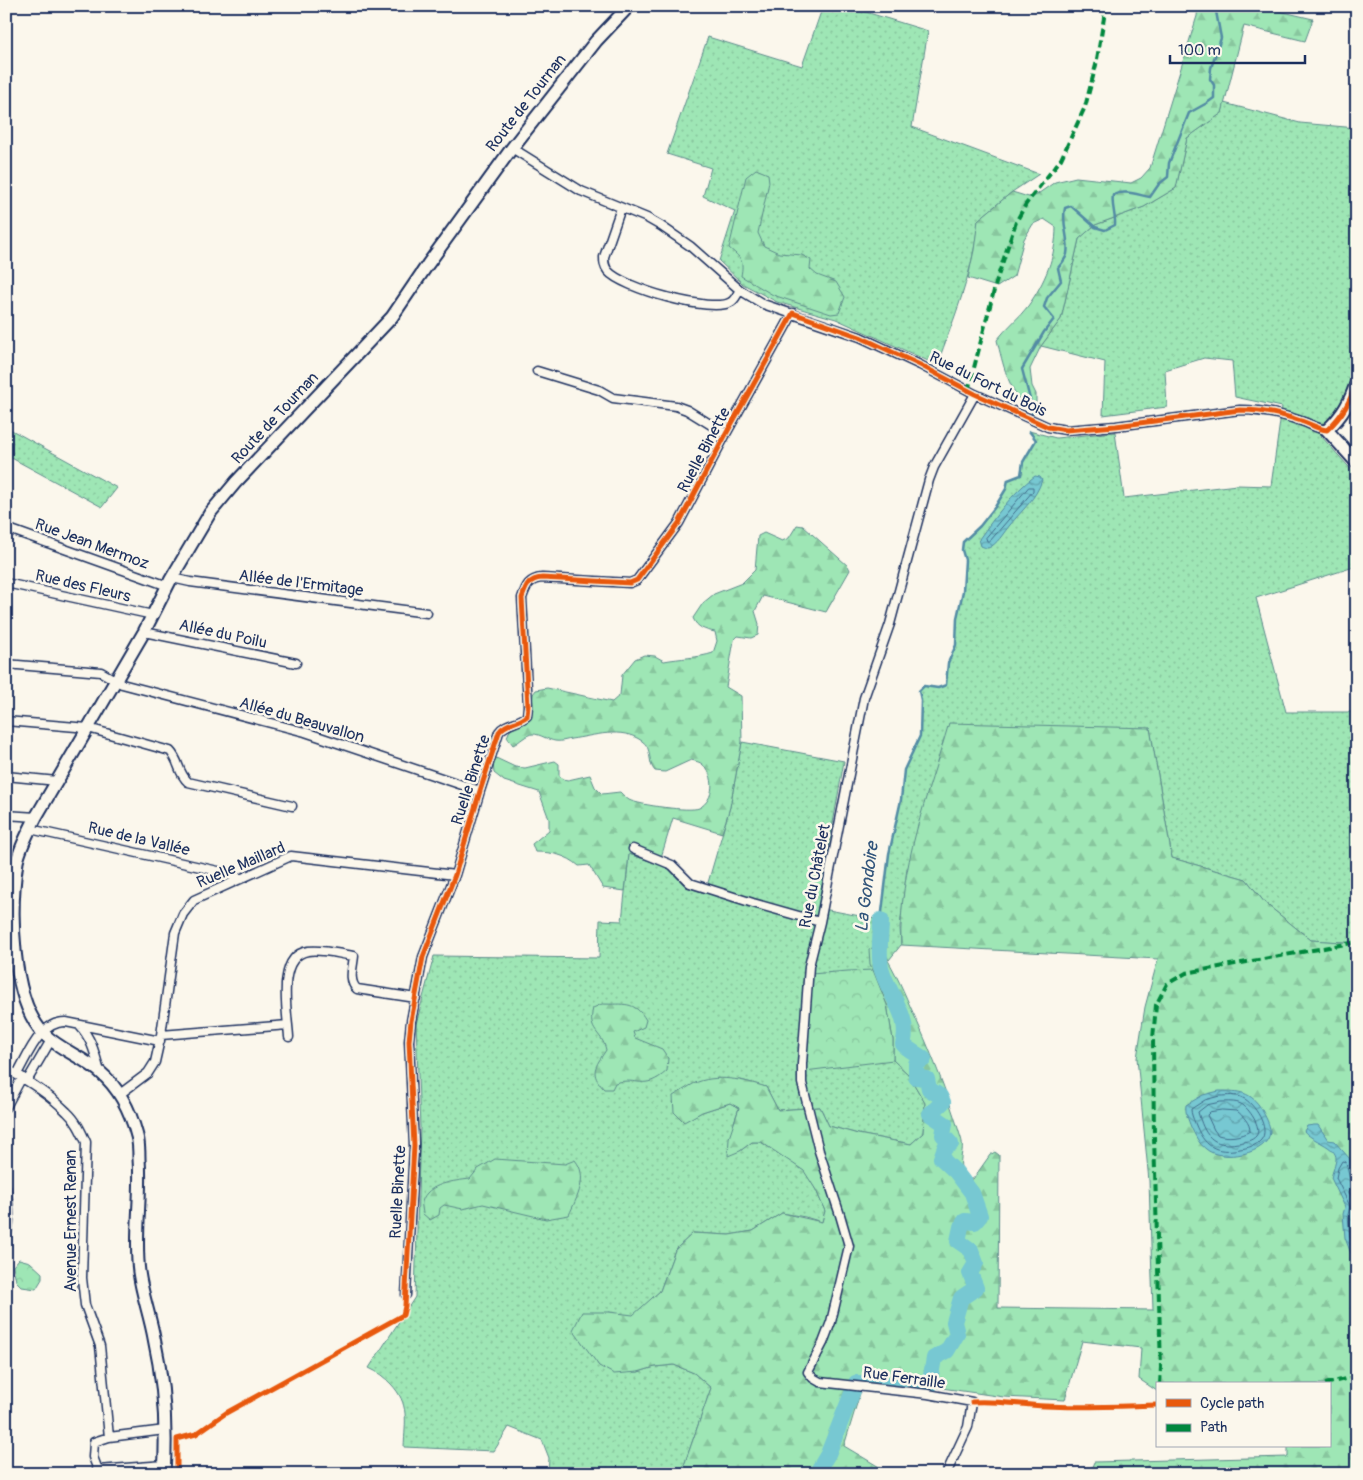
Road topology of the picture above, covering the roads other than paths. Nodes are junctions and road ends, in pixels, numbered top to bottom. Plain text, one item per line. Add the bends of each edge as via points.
1 (629, 6) edge
2 (512, 148) junction
3 (621, 208) junction
4 (740, 290) junction
5 (793, 313) junction
6 (537, 371) dead end
7 (1356, 384) edge
8 (975, 394) junction
9 (1327, 430) junction
10 (726, 434) junction
11 (1357, 463) edge
12 (6, 528) edge
13 (170, 582) junction
14 (6, 583) edge
15 (427, 613) dead end
16 (153, 615) junction
17 (144, 632) junction
18 (296, 663) dead end
19 (6, 664) edge
20 (115, 680) junction
21 (6, 721) edge
22 (88, 728) junction
23 (6, 776) edge
24 (57, 781) junction
25 (480, 791) junction
26 (292, 806) dead end
27 (6, 815) edge
28 (36, 817) junction
29 (30, 829) junction
30 (633, 849) dead end
31 (456, 874) junction
32 (241, 879) junction
33 (10, 894) edge
34 (820, 922) junction
35 (416, 998) junction
36 (79, 1024) junction
37 (288, 1025) junction
38 (46, 1036) junction
39 (161, 1038) junction
40 (289, 1038) dead end
41 (6, 1069) edge
42 (100, 1072) junction
43 (22, 1077) junction
44 (120, 1094) junction
45 (6, 1107) edge
46 (6, 1187) edge
47 (6, 1234) edge
48 (406, 1295) dead end
49 (820, 1382) joint
50 (165, 1435) junction
51 (110, 1437) junction
52 (165, 1469) edge
53 (946, 1474) edge

1 - 2 main road, Route de Tournan via 596,41
2 - 3 street, Rue du Fort du Bois via 581,191
2 - 13 main road, Route de Tournan via 392,317 220,500
3 - 4 street, Rue du Fort du Bois via 676,235
3 - 4 street via 604,256 608,272 633,287 680,301 723,305 732,302
4 - 5 street, Rue du Fort du Bois via 763,304
5 - 8 street, Rue du Fort du Bois via 860,337
5 - 10 street, Ruelle Binette
6 - 10 street via 599,390 613,398 676,406
7 - 9 main road via 1350,402
8 - 9 street, Rue du Fort du Bois via 1048,427 1066,430 1260,410
8 - 34 street, Rue du Châtelet via 929,480 890,624 864,698
9 - 11 main road, Rue du Fort du Bois
10 - 25 street, Ruelle Binette via 679,523 637,580 630,583 542,578 526,585 522,598 527,716 504,726 499,732
12 - 13 street, Rue Jean Mermoz
13 - 15 street, Allée de l'Ermitage
13 - 16 main road, Route de Tournan
14 - 16 street, Rue des Fleurs
16 - 17 main road, Route de Tournan
17 - 18 street, Allée du Poilu
17 - 20 main road, Route de Tournan
19 - 20 street, Allée du Beauvallon via 101,672
20 - 22 main road, Route de Tournan
20 - 25 street, Allée du Beauvallon via 148,692 305,732
21 - 22 street
22 - 24 main road, Route de Tournan
22 - 26 street via 170,751 182,777 188,782
23 - 24 street
24 - 28 main road, Route de Tournan
25 - 31 street, Ruelle Binette
27 - 28 street
28 - 29 main road, Route de Tournan
29 - 32 street, Rue de la Vallée via 227,873
29 - 33 main road, Route de Tournan via 17,861
30 - 34 street via 672,865 690,883
31 - 32 street, Ruelle Maillard via 291,856
31 - 35 street, Ruelle Binette via 423,957
32 - 39 street, Ruelle Maillard via 194,900 183,914 174,933
33 - 38 main road, Route de Tournan via 19,978 27,1007
34 - 49 street, Rue du Châtelet via 808,978 802,1083 819,1151 849,1246 831,1322 808,1372
35 - 37 street via 357,989 351,980 354,956 307,951 297,955 285,980
35 - 48 street, Ruelle Binette via 409,1041 414,1146
36 - 38 street via 58,1022
36 - 39 street
36 - 42 street via 88,1034
37 - 39 street
37 - 40 street
38 - 42 main road
38 - 43 street
38 - 43 street
39 - 44 street, Ruelle Maillard via 155,1062 148,1073
41 - 43 street, Avenue Ernest Renan
42 - 44 main road
43 - 45 street
43 - 51 street, Avenue Ernest Renan via 68,1112 86,1142 82,1278 85,1305 100,1346
44 - 50 main road via 138,1137 139,1272 155,1340 164,1401
46 - 47 street
49 - 53 street, Rue Ferraille via 972,1402 968,1427
50 - 51 street
50 - 52 main road
51 - 52 street via 94,1442 93,1457 98,1470

